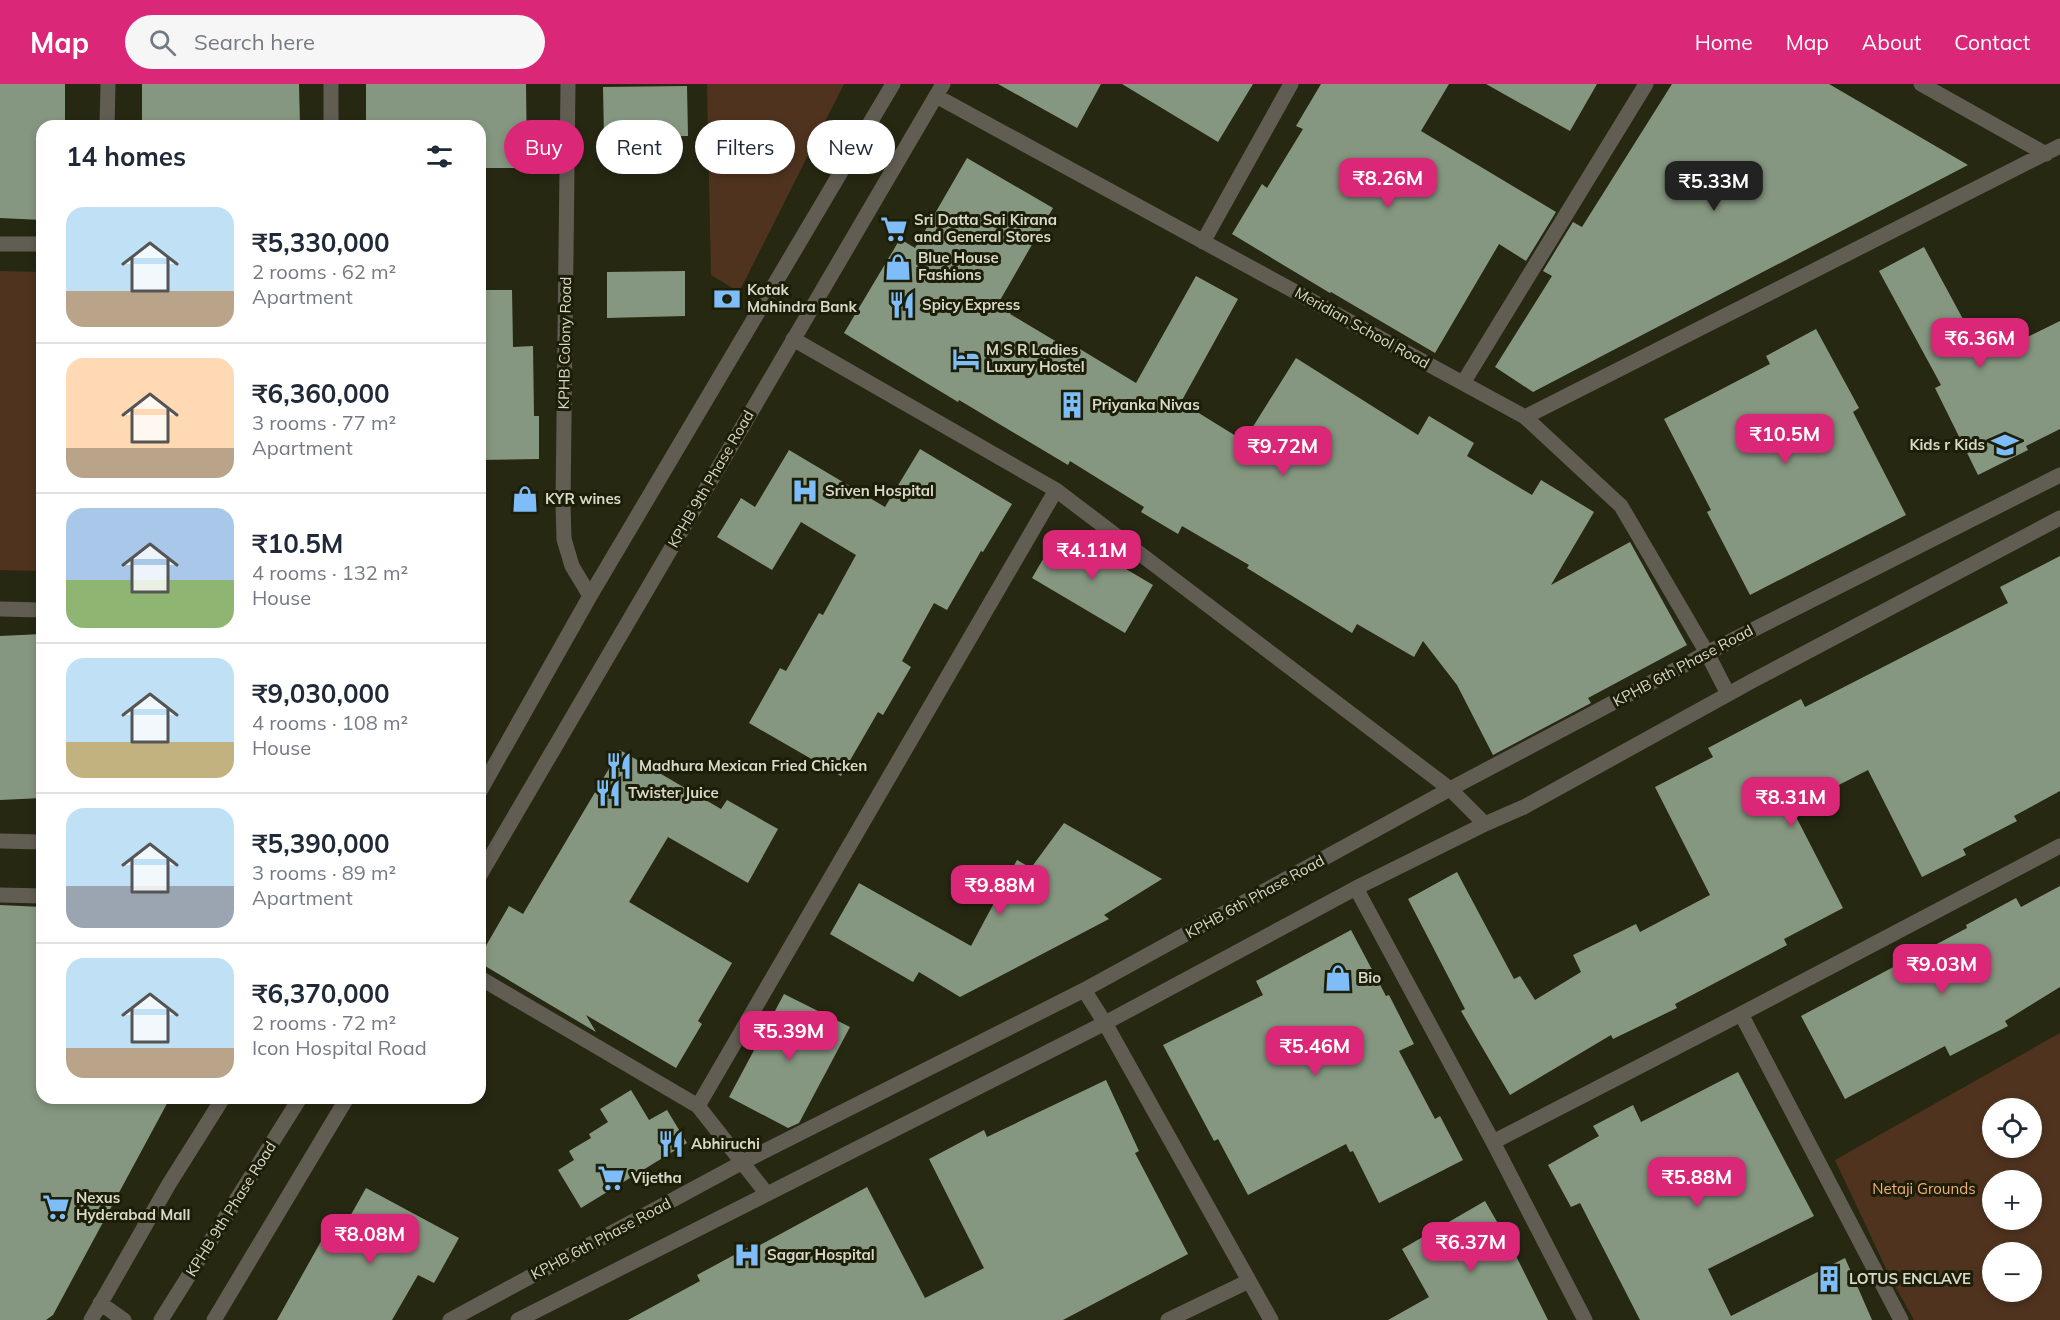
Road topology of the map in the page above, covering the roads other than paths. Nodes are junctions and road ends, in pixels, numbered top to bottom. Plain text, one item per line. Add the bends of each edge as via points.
1 (108, 84) edge
2 (331, 84) edge
3 (568, 84) edge
4 (892, 84) edge
5 (1291, 84) edge
6 (1646, 84) edge
7 (1921, 84) edge
8 (939, 90) edge
9 (107, 120) edge
10 (331, 120) edge
11 (2060, 146) edge
12 (2046, 154) junction
13 (1203, 242) junction
14 (0, 244) edge
15 (36, 244) edge
16 (793, 339) junction
17 (1462, 383) junction
18 (1525, 417) junction
19 (2060, 475) edge
20 (1056, 490) junction
21 (2060, 518) edge
22 (590, 596) junction
23 (0, 609) edge
24 (36, 609) edge
25 (1707, 653) junction
26 (1728, 694) junction
27 (486, 780) edge
28 (1450, 789) junction
29 (1485, 824) junction
30 (0, 841) edge
31 (36, 842) edge
32 (2060, 846) edge
33 (486, 865) edge
34 (1356, 888) junction
35 (0, 895) edge
36 (36, 896) edge
37 (486, 982) edge
38 (1084, 990) junction
39 (1741, 1014) junction
40 (1105, 1023) junction
41 (219, 1104) edge
42 (296, 1104) edge
43 (343, 1104) edge
44 (698, 1106) junction
45 (1493, 1142) junction
46 (743, 1162) junction
47 (767, 1194) junction
48 (1249, 1281) junction
49 (100, 1303) junction
50 (91, 1320) edge
51 (124, 1320) edge
52 (161, 1320) edge
53 (214, 1320) edge
54 (450, 1320) edge
55 (518, 1320) edge
56 (1168, 1320) edge
57 (1271, 1320) edge
58 (1585, 1320) edge
59 (1901, 1320) edge

1 - 9 street
2 - 10 street
3 - 22 street, KPHB Colony Road via 564,539 572,566
4 - 22 street
5 - 13 street
6 - 17 street
7 - 12 street
8 - 13 street, Meridian School Road
8 - 16 street, KPHB 9th Phase Road
11 - 12 street
12 - 18 street
13 - 17 street, Meridian School Road
14 - 15 street
16 - 20 street
16 - 33 street, KPHB 9th Phase Road
17 - 18 street, Meridian School Road
18 - 25 street, Meridian School Road via 1621,506
19 - 25 street, KPHB 6th Phase Road
20 - 28 street
20 - 44 street
21 - 26 street
22 - 27 street
23 - 24 street
25 - 26 street, Meridian School Road
25 - 28 street, KPHB 6th Phase Road
26 - 29 street via 1524,807
28 - 29 street
28 - 38 street, KPHB 6th Phase Road
29 - 34 street
30 - 31 street
32 - 39 street
34 - 40 street
34 - 45 street
35 - 36 street
37 - 44 street
38 - 40 street
38 - 46 street, KPHB 6th Phase Road
39 - 45 street
39 - 59 street
40 - 47 street
40 - 48 street
41 - 49 street
42 - 52 street, KPHB 9th Phase Road
43 - 53 street
44 - 46 street
45 - 58 street
46 - 47 street
46 - 54 street, KPHB 6th Phase Road
47 - 55 street
48 - 56 street
48 - 57 street
49 - 50 street
49 - 51 street

